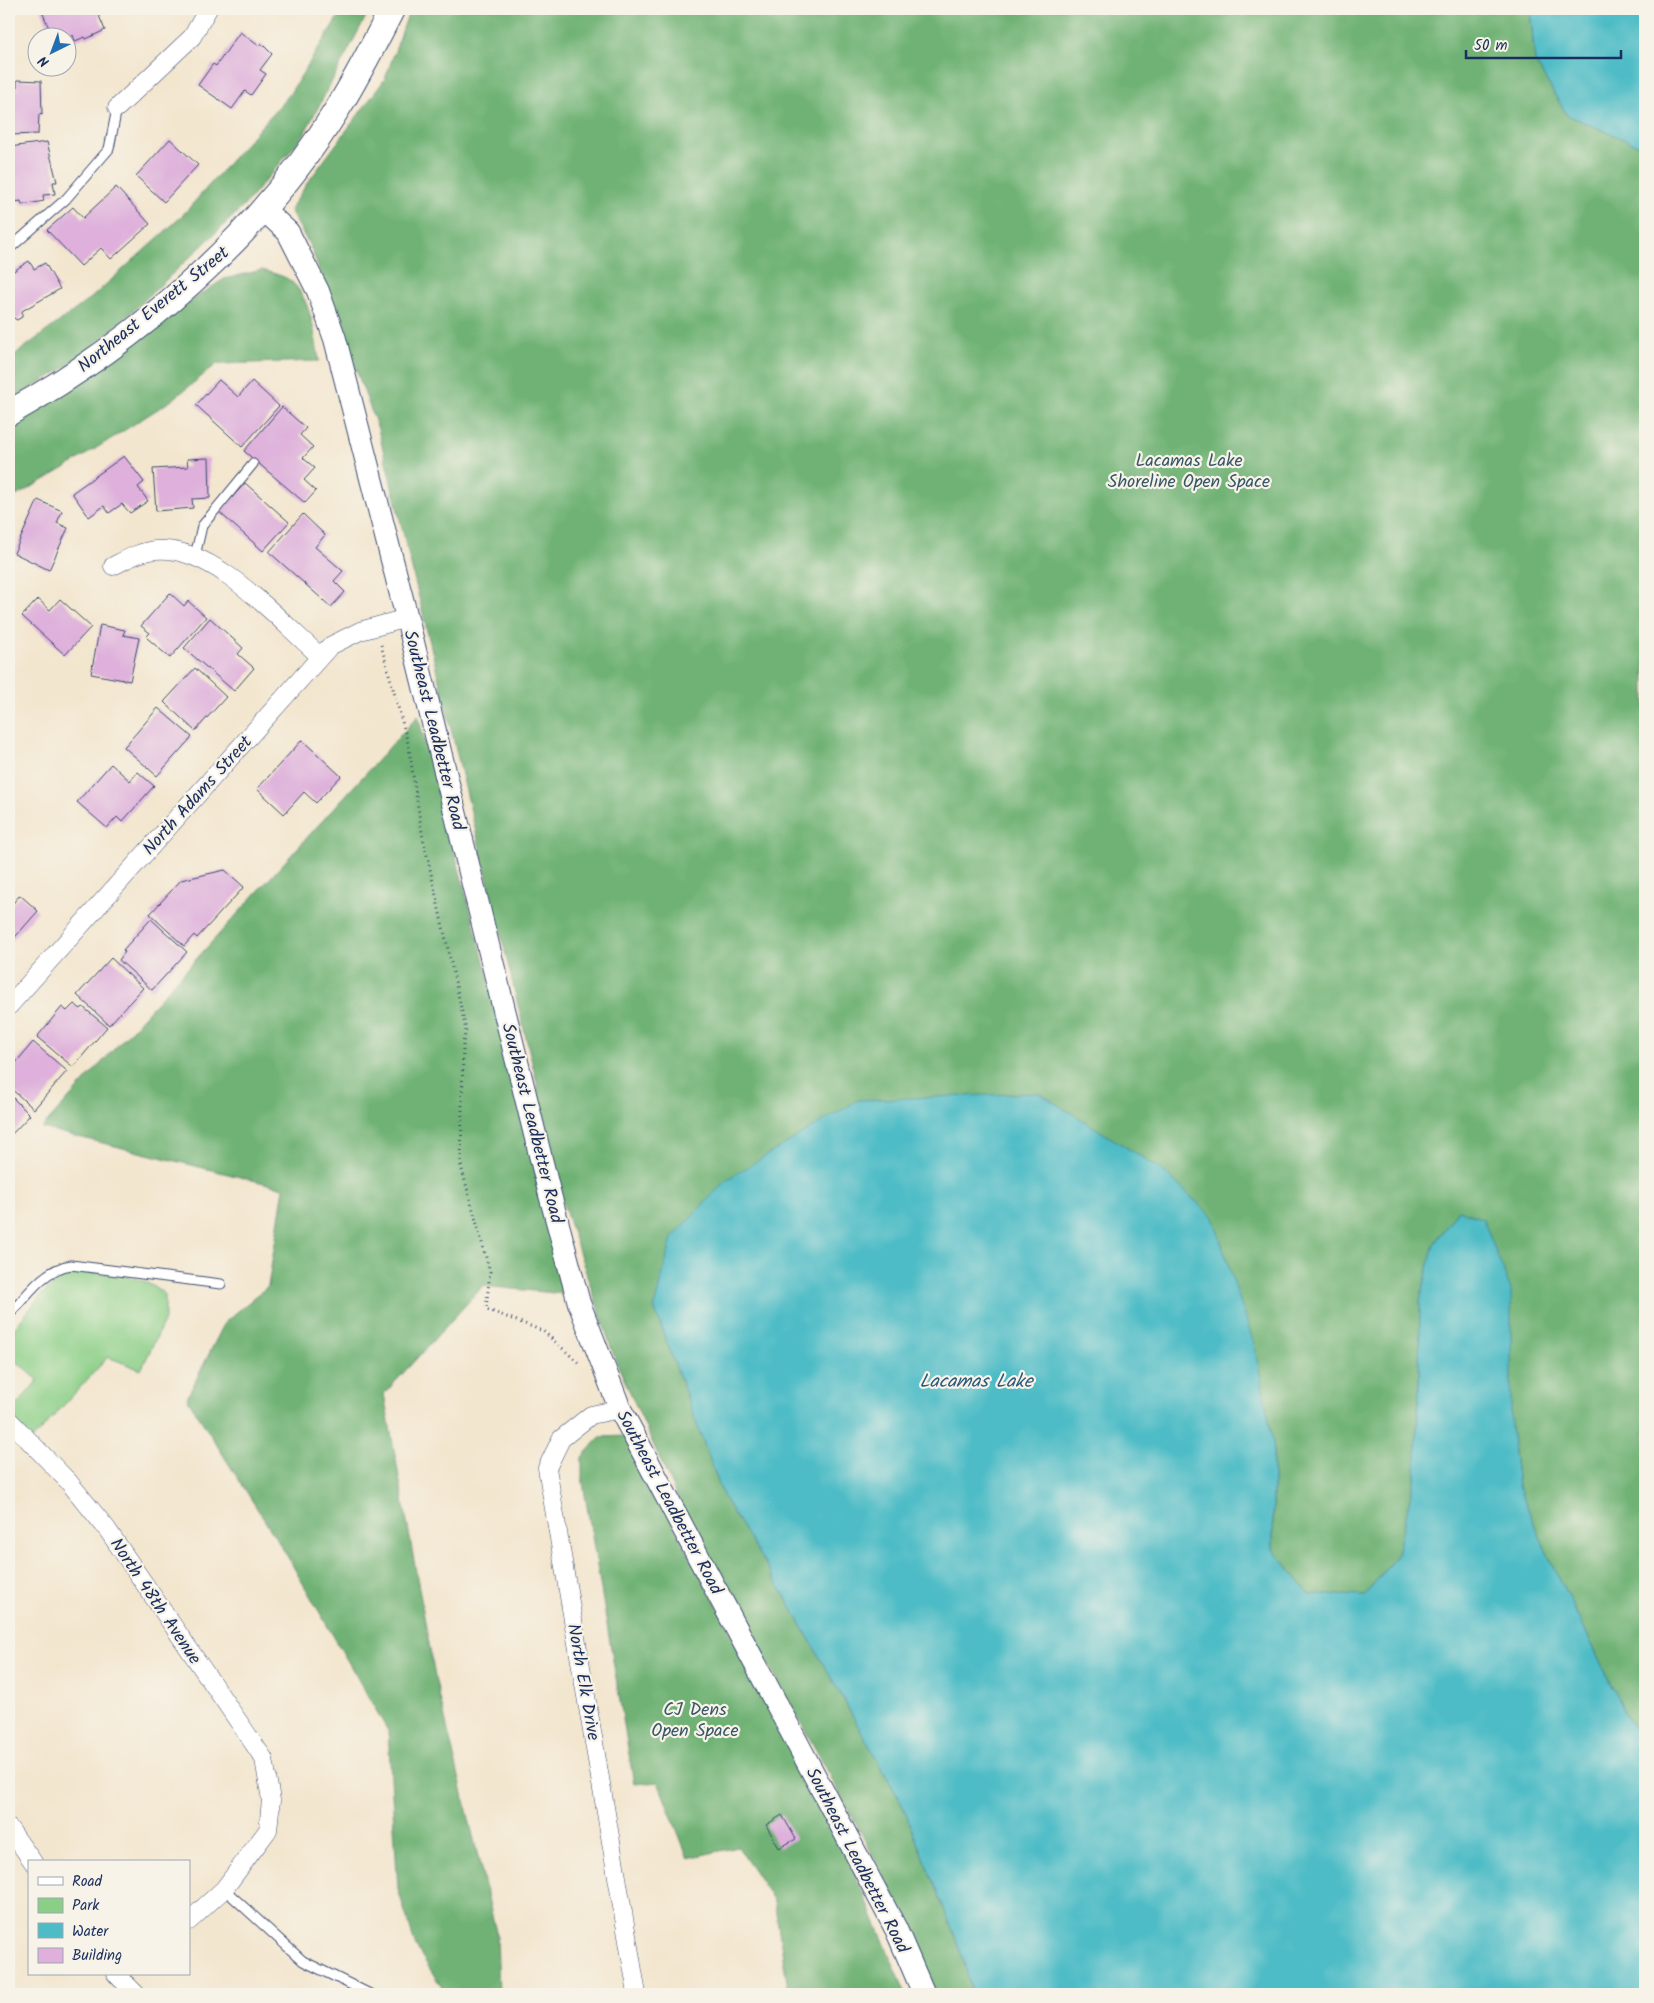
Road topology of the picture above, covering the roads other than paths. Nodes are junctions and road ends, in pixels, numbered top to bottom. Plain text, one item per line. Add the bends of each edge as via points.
1 (208, 9) edge
2 (392, 9) edge
3 (118, 108) joint
4 (263, 209) junction
5 (9, 249) edge
6 (9, 413) edge
7 (252, 464) dead end
8 (195, 556) junction
9 (113, 566) dead end
10 (407, 618) junction
11 (320, 656) junction
12 (9, 1006) edge
13 (221, 1284) dead end
14 (9, 1315) edge
15 (620, 1409) junction
16 (9, 1420) edge
17 (9, 1828) edge
18 (32, 1860) edge
19 (224, 1889) junction
20 (190, 1920) edge
21 (370, 1994) edge
22 (637, 1994) edge
23 (924, 1994) edge

1 - 3 street via 192,36
2 - 4 main road, Northeast Everett Street via 338,109
3 - 5 lane via 109,149 66,199
4 - 6 main road, Northeast Everett Street via 230,246 121,339 53,388
4 - 10 street, Southeast Leadbetter Road via 288,232 327,316
7 - 8 lane via 202,526
8 - 9 street via 157,550 144,552
8 - 11 street via 225,572
10 - 11 street, North Adams Street via 339,640
10 - 15 street, Southeast Leadbetter Road via 549,1191 580,1303
11 - 12 street, North Adams Street
13 - 14 lane via 71,1265 57,1267
15 - 22 street, North Elk Drive via 591,1415 561,1439 547,1468
15 - 23 street, Southeast Leadbetter Road via 853,1846 896,1929
16 - 19 street, North 48th Avenue via 107,1529 264,1759 271,1800 268,1830
17 - 18 street
19 - 20 street, North 48th Avenue
19 - 21 lane via 303,1960

